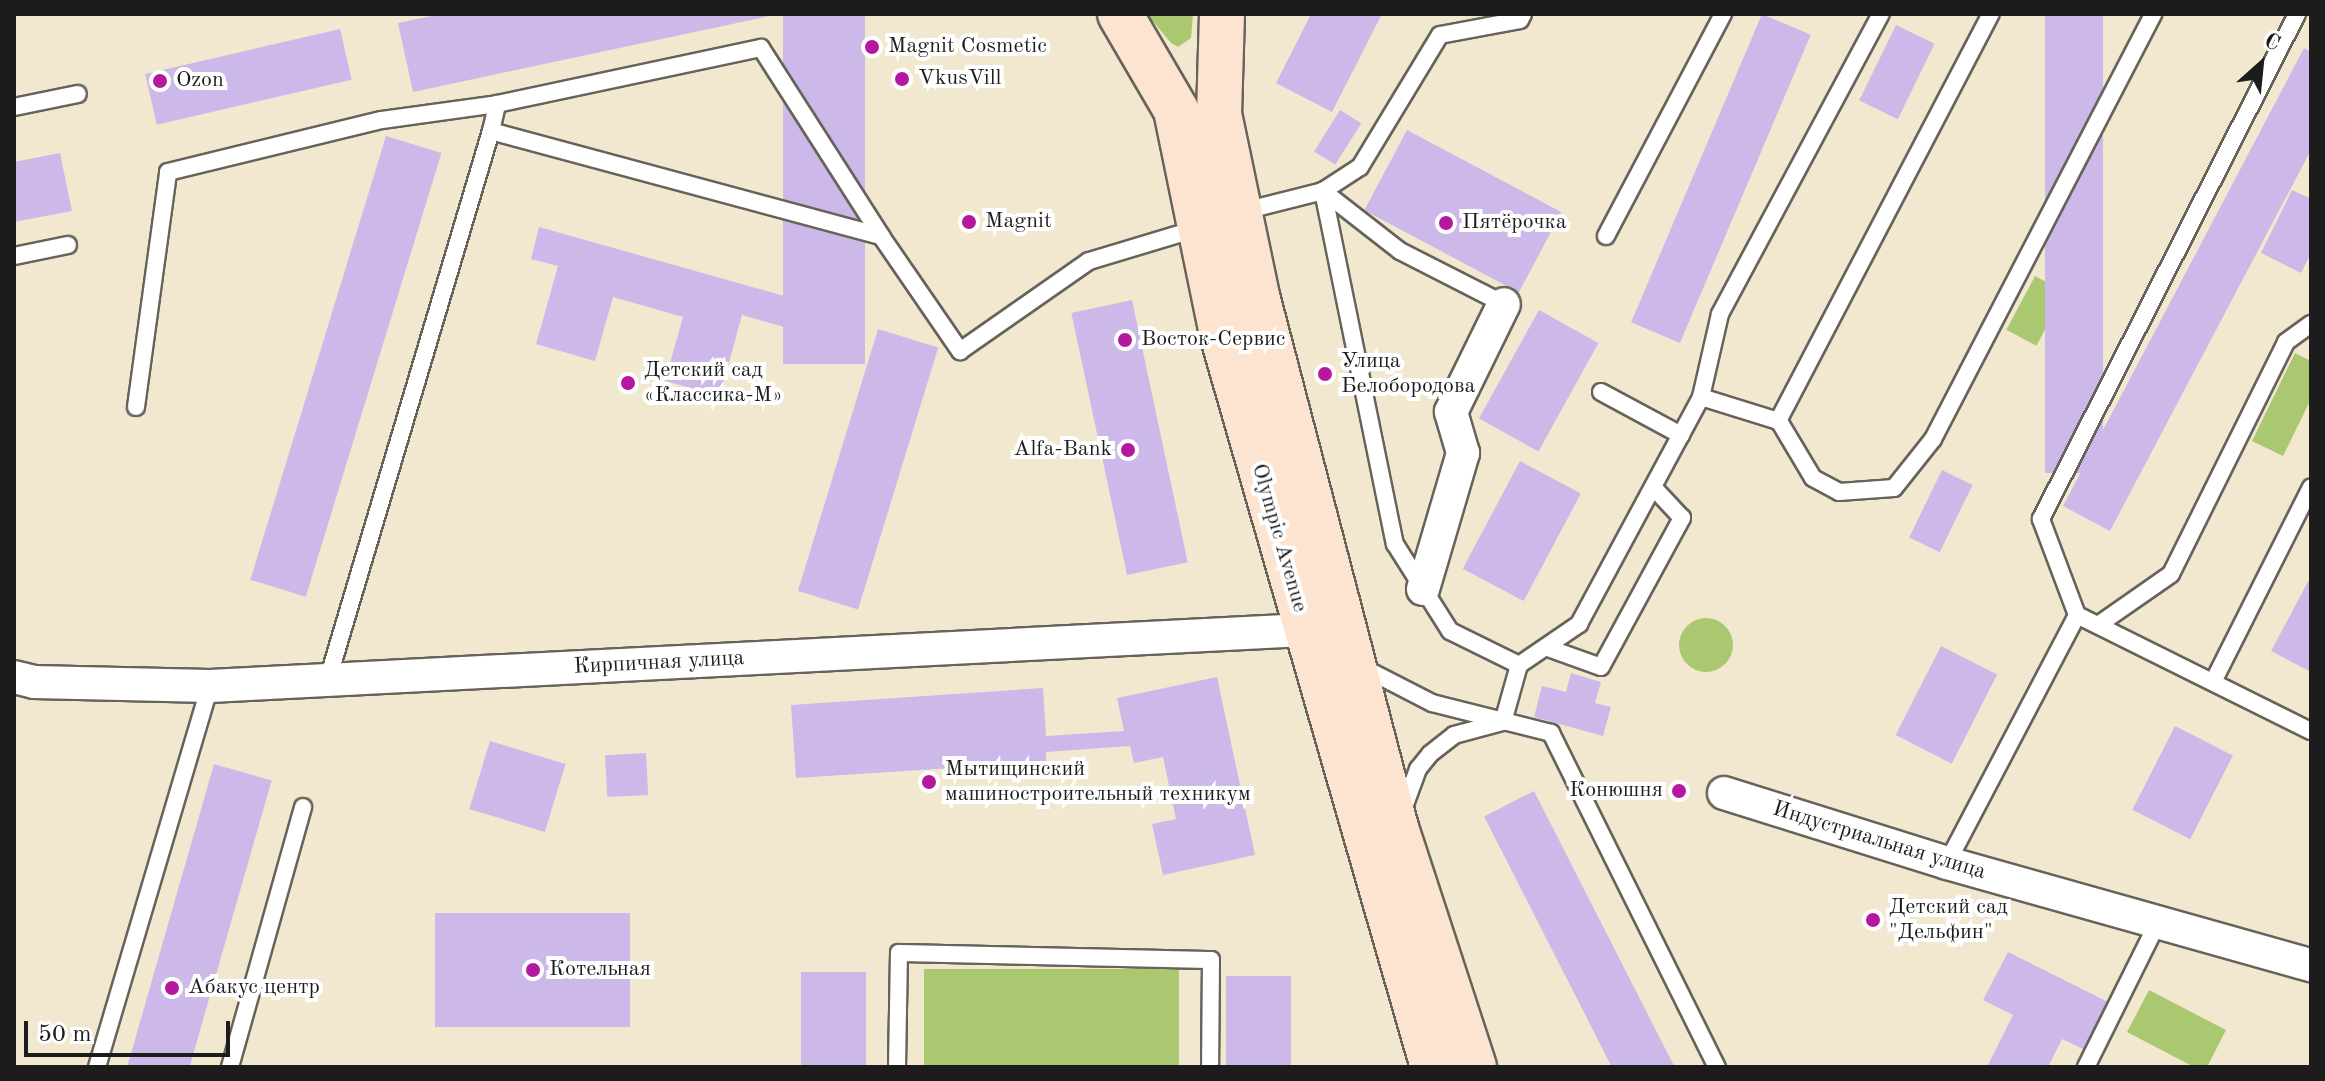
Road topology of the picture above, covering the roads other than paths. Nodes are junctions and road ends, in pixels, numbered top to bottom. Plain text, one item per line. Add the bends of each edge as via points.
1 (1120, 14) edge
2 (1222, 14) edge
3 (1523, 14) edge
4 (1723, 14) edge
5 (1881, 14) edge
6 (1991, 14) edge
7 (2153, 14) edge
8 (2297, 14) edge
9 (78, 94) dead end
10 (497, 104) junction
11 (14, 107) edge
12 (491, 131) junction
13 (1323, 191) junction
14 (1220, 220) junction
15 (881, 236) junction
16 (1606, 236) dead end
17 (68, 245) dead end
18 (14, 256) edge
19 (1504, 304) joint
20 (2311, 324) edge
21 (1601, 392) dead end
22 (1701, 397) junction
23 (136, 407) dead end
24 (1779, 421) junction
25 (1681, 435) junction
26 (1653, 487) junction
27 (2311, 487) edge
28 (1423, 589) junction
29 (2077, 615) junction
30 (2098, 625) junction
31 (1305, 630) junction
32 (1548, 648) junction
33 (1351, 659) junction
34 (1519, 665) junction
35 (328, 679) junction
36 (2213, 682) junction
37 (21, 684) edge
38 (210, 686) junction
39 (1503, 722) junction
40 (2311, 731) edge
41 (1724, 793) dead end
42 (303, 807) dead end
43 (1396, 828) junction
44 (1947, 863) junction
45 (2158, 922) junction
46 (2311, 965) edge
47 (97, 1067) edge
48 (230, 1067) edge
49 (897, 1067) edge
50 (1210, 1067) edge
51 (1433, 1067) edge
52 (1474, 1067) edge
53 (1717, 1067) edge
54 (2086, 1067) edge

1 - 14 main road, Olympic Avenue via 1176,110
2 - 14 main road, Olympic Avenue
3 - 13 lane via 1520,20 1440,35 1360,167
4 - 16 lane
5 - 22 lane via 1720,314
6 - 24 lane
7 - 24 lane via 1933,439 1894,488 1839,492 1813,478
8 - 29 lane via 2041,519
9 - 11 lane
10 - 12 lane
10 - 15 lane via 761,48
10 - 23 lane via 382,120 168,172
12 - 15 lane
12 - 35 lane
13 - 14 lane
13 - 19 lane via 1400,251
13 - 28 lane via 1395,544
14 - 15 lane via 1089,261 960,351
14 - 31 main road, Olympic Avenue via 1222,334
14 - 33 main road, Olympic Avenue
17 - 18 lane
19 - 28 street via 1451,412 1463,453
20 - 30 lane via 2286,342 2171,574
21 - 25 lane
22 - 24 lane
22 - 25 lane
25 - 26 lane
26 - 32 lane via 1579,624
26 - 32 lane via 1682,518 1601,667
27 - 36 lane
28 - 34 lane via 1450,631
29 - 30 lane
29 - 44 lane
30 - 36 lane
31 - 35 street, Кирпичная улица
31 - 51 main road, Olympic Avenue
32 - 34 lane
33 - 39 lane via 1400,690
33 - 43 main road, Olympic Avenue
34 - 39 lane
35 - 38 street, Кирпичная улица
36 - 40 lane
37 - 38 street, Кирпичная улица
38 - 47 lane
39 - 43 lane via 1454,735 1430,754 1418,769
39 - 53 lane via 1551,733
41 - 44 street, Индустриальная улица
42 - 48 lane
43 - 52 main road, Olympic Avenue
44 - 45 street, Индустриальная улица
45 - 46 street, Индустриальная улица
45 - 54 lane
49 - 50 lane via 899,953 1211,960

